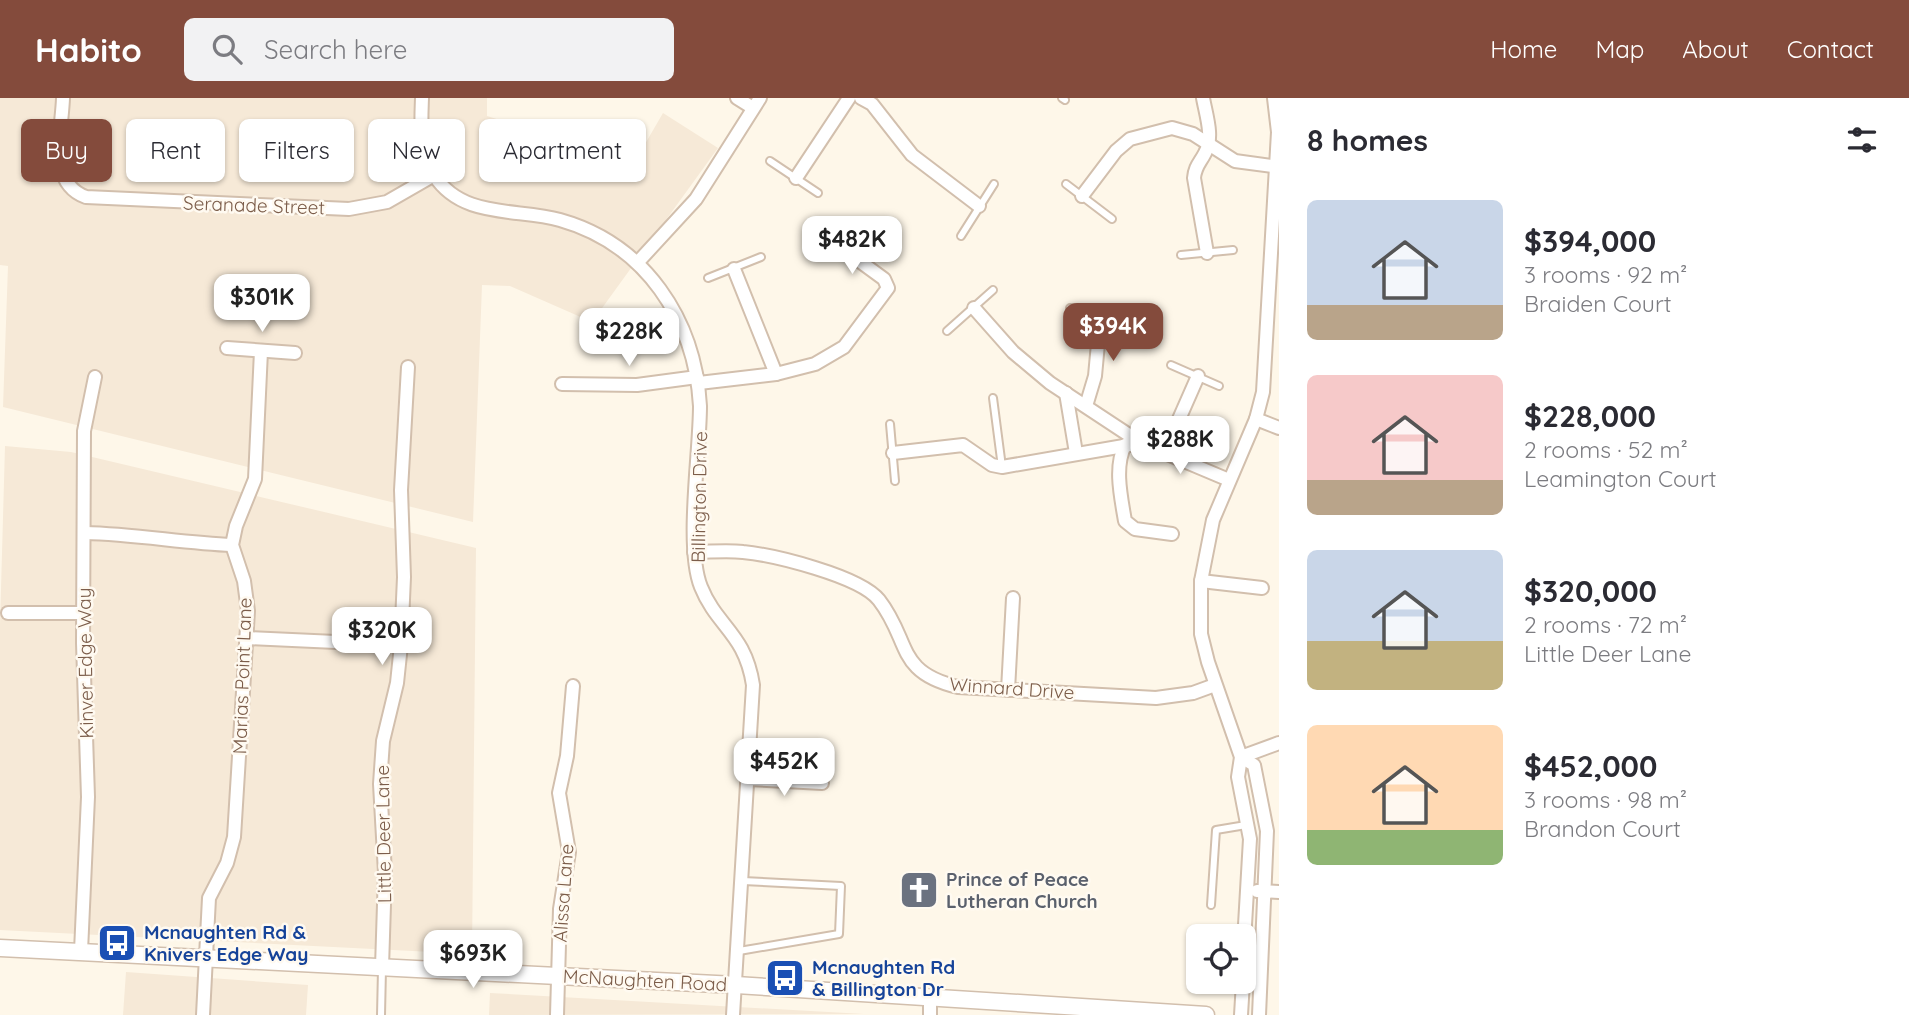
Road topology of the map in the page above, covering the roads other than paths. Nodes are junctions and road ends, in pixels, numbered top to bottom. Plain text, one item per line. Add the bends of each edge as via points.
1 (63, 98) edge
2 (422, 98) edge
3 (737, 98) edge
4 (849, 98) edge
5 (1203, 98) edge
6 (1274, 98) edge
7 (870, 100) edge
8 (757, 103) edge
9 (421, 119) edge
10 (1208, 145) junction
11 (770, 161) dead end
12 (1278, 167) edge
13 (796, 178) junction
14 (422, 182) edge
15 (441, 182) edge
16 (994, 184) dead end
17 (1066, 184) dead end
18 (818, 193) dead end
19 (1082, 196) junction
20 (979, 206) junction
21 (1112, 219) dead end
22 (961, 236) dead end
23 (842, 249) dead end
24 (1233, 250) dead end
25 (1207, 253) junction
26 (1181, 255) dead end
27 (761, 257) dead end
28 (639, 262) junction
29 (734, 269) junction
30 (708, 278) dead end
31 (993, 290) dead end
32 (974, 307) junction
33 (1070, 308) dead end
34 (1101, 311) junction
35 (1131, 314) dead end
36 (947, 331) dead end
37 (227, 348) dead end
38 (261, 351) junction
39 (295, 353) dead end
40 (1171, 365) dead end
41 (408, 367) dead end
42 (776, 374) junction
43 (1198, 376) junction
44 (95, 377) dead end
45 (698, 380) junction
46 (562, 384) dead end
47 (1219, 386) dead end
48 (1066, 393) junction
49 (993, 398) dead end
50 (1086, 406) junction
51 (1256, 419) junction
52 (890, 424) dead end
53 (1279, 428) edge
54 (1142, 443) junction
55 (1125, 445) junction
56 (1165, 451) junction
57 (892, 453) junction
58 (1076, 453) junction
59 (1002, 467) junction
60 (1229, 480) junction
61 (895, 481) dead end
62 (85, 533) junction
63 (1172, 534) dead end
64 (232, 545) junction
65 (694, 552) junction
66 (1201, 581) junction
67 (1262, 588) dead end
68 (1013, 598) dead end
69 (8, 613) dead end
70 (83, 613) junction
71 (246, 638) junction
72 (401, 645) junction
73 (1215, 685) junction
74 (573, 687) dead end
75 (1008, 690) junction
76 (1279, 743) edge
77 (1241, 757) junction
78 (749, 779) junction
79 (822, 783) dead end
80 (1248, 825) junction
81 (743, 881) junction
82 (1247, 891) junction
83 (1265, 892) junction
84 (1279, 892) edge
85 (1211, 905) dead end
86 (1245, 924) edge
87 (0, 948) edge
88 (81, 951) junction
89 (738, 951) junction
90 (205, 959) junction
91 (382, 967) junction
92 (558, 976) junction
93 (736, 985) junction
94 (1242, 994) edge
95 (930, 997) junction
96 (203, 1015) edge
97 (381, 1015) edge
98 (556, 1015) edge
99 (733, 1015) edge
100 (930, 1015) edge
101 (1206, 1015) edge
102 (1241, 1015) edge
103 (1259, 1015) edge

1 - 14 street, Seranade Street via 60,170 69,188 93,198 349,209 387,202
2 - 9 street
3 - 8 street
4 - 13 street
5 - 10 street
6 - 12 street
7 - 20 street via 912,155
8 - 28 street via 695,199
10 - 12 street via 1235,161
10 - 19 street via 1183,129 1130,139
10 - 25 street via 1194,168
11 - 13 lane
12 - 51 street via 1266,369
13 - 18 lane
15 - 28 street via 455,197 476,206 560,220 592,232
16 - 20 lane
17 - 19 lane
19 - 21 lane
20 - 22 lane
23 - 42 street via 884,279 886,293 844,347 805,369
24 - 25 lane
25 - 26 lane
27 - 29 lane
28 - 45 street, Billington Drive via 682,323
29 - 30 lane
29 - 42 street
31 - 32 lane
32 - 36 lane
32 - 48 street via 1013,352
33 - 34 lane
34 - 35 lane
34 - 50 street via 1095,376
37 - 38 street
38 - 39 street
38 - 64 street via 255,479
40 - 43 lane
41 - 72 street, Little Deer Lane via 401,490
42 - 45 street
43 - 47 lane
43 - 56 street
44 - 62 street, Kinver Edge Way via 85,419
45 - 46 street
45 - 65 street, Billington Drive
48 - 50 street
48 - 58 street
49 - 59 lane
50 - 54 street
51 - 53 street
51 - 60 street
52 - 57 lane
54 - 55 street
54 - 56 street
55 - 58 street
55 - 63 street via 1119,468 1125,521 1135,529
56 - 60 street
57 - 59 street via 963,445
57 - 61 lane
58 - 59 street
60 - 66 street via 1206,546
62 - 64 street
62 - 70 street, Kinver Edge Way
64 - 71 street, Marias Point Lane via 247,596
65 - 75 street, Winnard Drive via 753,553 857,582 879,600 903,650 926,676 958,687
65 - 78 street, Billington Drive via 701,588 740,643 751,671
66 - 67 street
66 - 73 street via 1201,634
68 - 75 street
69 - 70 street
70 - 88 street, Kinver Edge Way via 88,797
71 - 72 street
71 - 90 street, Marias Point Lane via 234,837 209,898
72 - 91 street, Little Deer Lane via 380,765 386,873
73 - 75 street, Winnard Drive via 1156,698
73 - 77 street
74 - 92 street, Alissa Lane via 559,793 569,852 560,909
76 - 77 street
77 - 80 street via 1238,777
77 - 83 street via 1254,765 1268,831
78 - 79 street
78 - 81 street, Billington Drive
80 - 82 street
80 - 85 lane via 1216,830
81 - 89 street, Billington Drive
81 - 89 lane via 841,886 839,934
82 - 83 street
82 - 86 street
83 - 84 street
83 - 103 street
87 - 88 street, McNaughten Road
88 - 90 street, McNaughten Road
89 - 93 street, Billington Drive
90 - 91 street, McNaughten Road
90 - 96 street, Marias Point Lane
91 - 92 street, McNaughten Road
91 - 97 lane
92 - 93 street, McNaughten Road
92 - 98 street, Alissa Lane
93 - 95 street, McNaughten Road
93 - 99 street, Billington Drive
94 - 102 street
95 - 100 street
95 - 101 street, McNaughten Road

